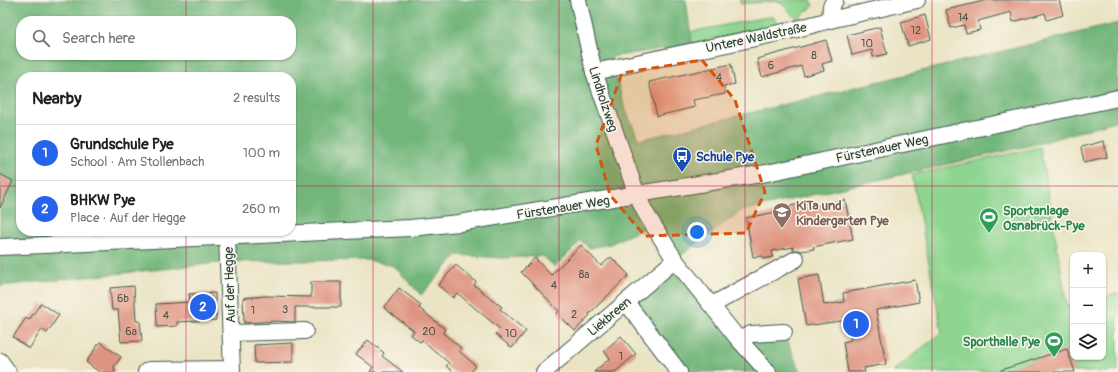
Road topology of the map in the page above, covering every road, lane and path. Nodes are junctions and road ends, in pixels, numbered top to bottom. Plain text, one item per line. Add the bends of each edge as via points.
1 (578, 0) edge
2 (835, 0) edge
3 (917, 0) edge
4 (830, 20) junction
5 (594, 72) junction
6 (1118, 98) edge
7 (637, 195) junction
8 (296, 234) edge
9 (247, 236) edge
10 (227, 237) junction
11 (0, 247) edge
12 (796, 259) dead end
13 (675, 260) junction
14 (626, 302) junction
15 (712, 305) junction
16 (306, 331) dead end
17 (784, 332) dead end
18 (231, 333) junction
19 (739, 340) junction
20 (0, 361) edge
21 (232, 370) edge
22 (8, 372) edge
23 (146, 372) edge
24 (544, 372) edge
25 (679, 372) edge
26 (768, 372) edge

1 - 5 street, Lindholzweg
2 - 4 street via 831,6
3 - 4 street, Untere Waldstraße
4 - 5 street, Untere Waldstraße
5 - 7 street, Lindholzweg
6 - 7 street, Fürstenauer Weg via 767,173
7 - 8 street, Fürstenauer Weg via 452,224
7 - 13 street, Lindholzweg via 644,212
9 - 10 street, Fürstenauer Weg
10 - 11 street, Fürstenauer Weg
10 - 18 street, Auf der Hegge
12 - 15 street
13 - 14 street, Liekbreen
13 - 15 street, Lindholzweg
14 - 24 street, Liekbreen
14 - 25 street
15 - 19 street, Lindholzweg
16 - 18 street, Auf der Hegge
17 - 19 street via 751,334
18 - 21 street, Auf der Hegge
19 - 26 street, Lindholzweg
20 - 22 street
21 - 23 street

